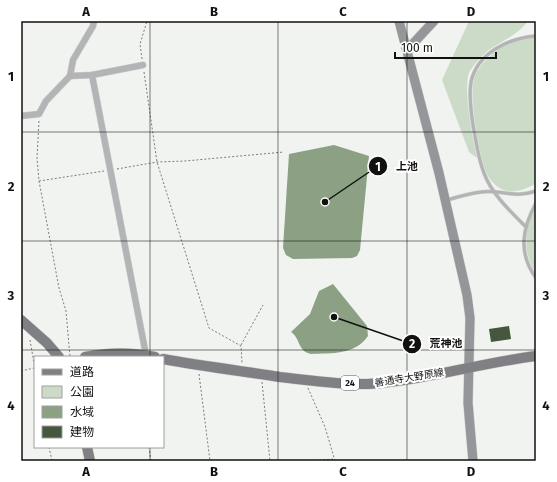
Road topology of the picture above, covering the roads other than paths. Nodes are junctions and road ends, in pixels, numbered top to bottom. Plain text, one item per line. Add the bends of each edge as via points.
1 (94, 21) edge
2 (399, 21) edge
3 (434, 21) edge
4 (536, 36) edge
5 (407, 50) junction
6 (143, 65) road end
7 (92, 75) junction
8 (70, 76) junction
9 (21, 116) edge
10 (536, 191) edge
11 (496, 193) junction
12 (446, 200) junction
13 (536, 203) edge
14 (525, 226) junction
15 (536, 278) edge
16 (21, 320) edge
17 (58, 356) edge
18 (91, 356) edge
19 (150, 356) edge
20 (536, 356) edge
21 (164, 359) edge
22 (468, 367) junction
23 (87, 448) edge
24 (90, 461) edge
25 (473, 461) edge

1 - 8 street via 73,60
2 - 5 street
3 - 5 street
4 - 11 lane via 520,38 502,45 489,54 478,64 471,84 476,143 484,174
5 - 12 street
6 - 7 street
7 - 8 street
7 - 19 street
8 - 9 street via 46,101 39,114
10 - 11 lane via 510,195
11 - 12 lane via 481,192
11 - 14 lane via 503,204
12 - 22 street via 470,318
13 - 14 lane
14 - 15 lane via 527,261
16 - 17 main road
18 - 19 main road via 123,352
20 - 22 main road, 善通寺大野原線 / 24
21 - 22 main road, 善通寺大野原線 / 24 via 305,380 367,384
22 - 25 street via 468,410
23 - 24 main road

